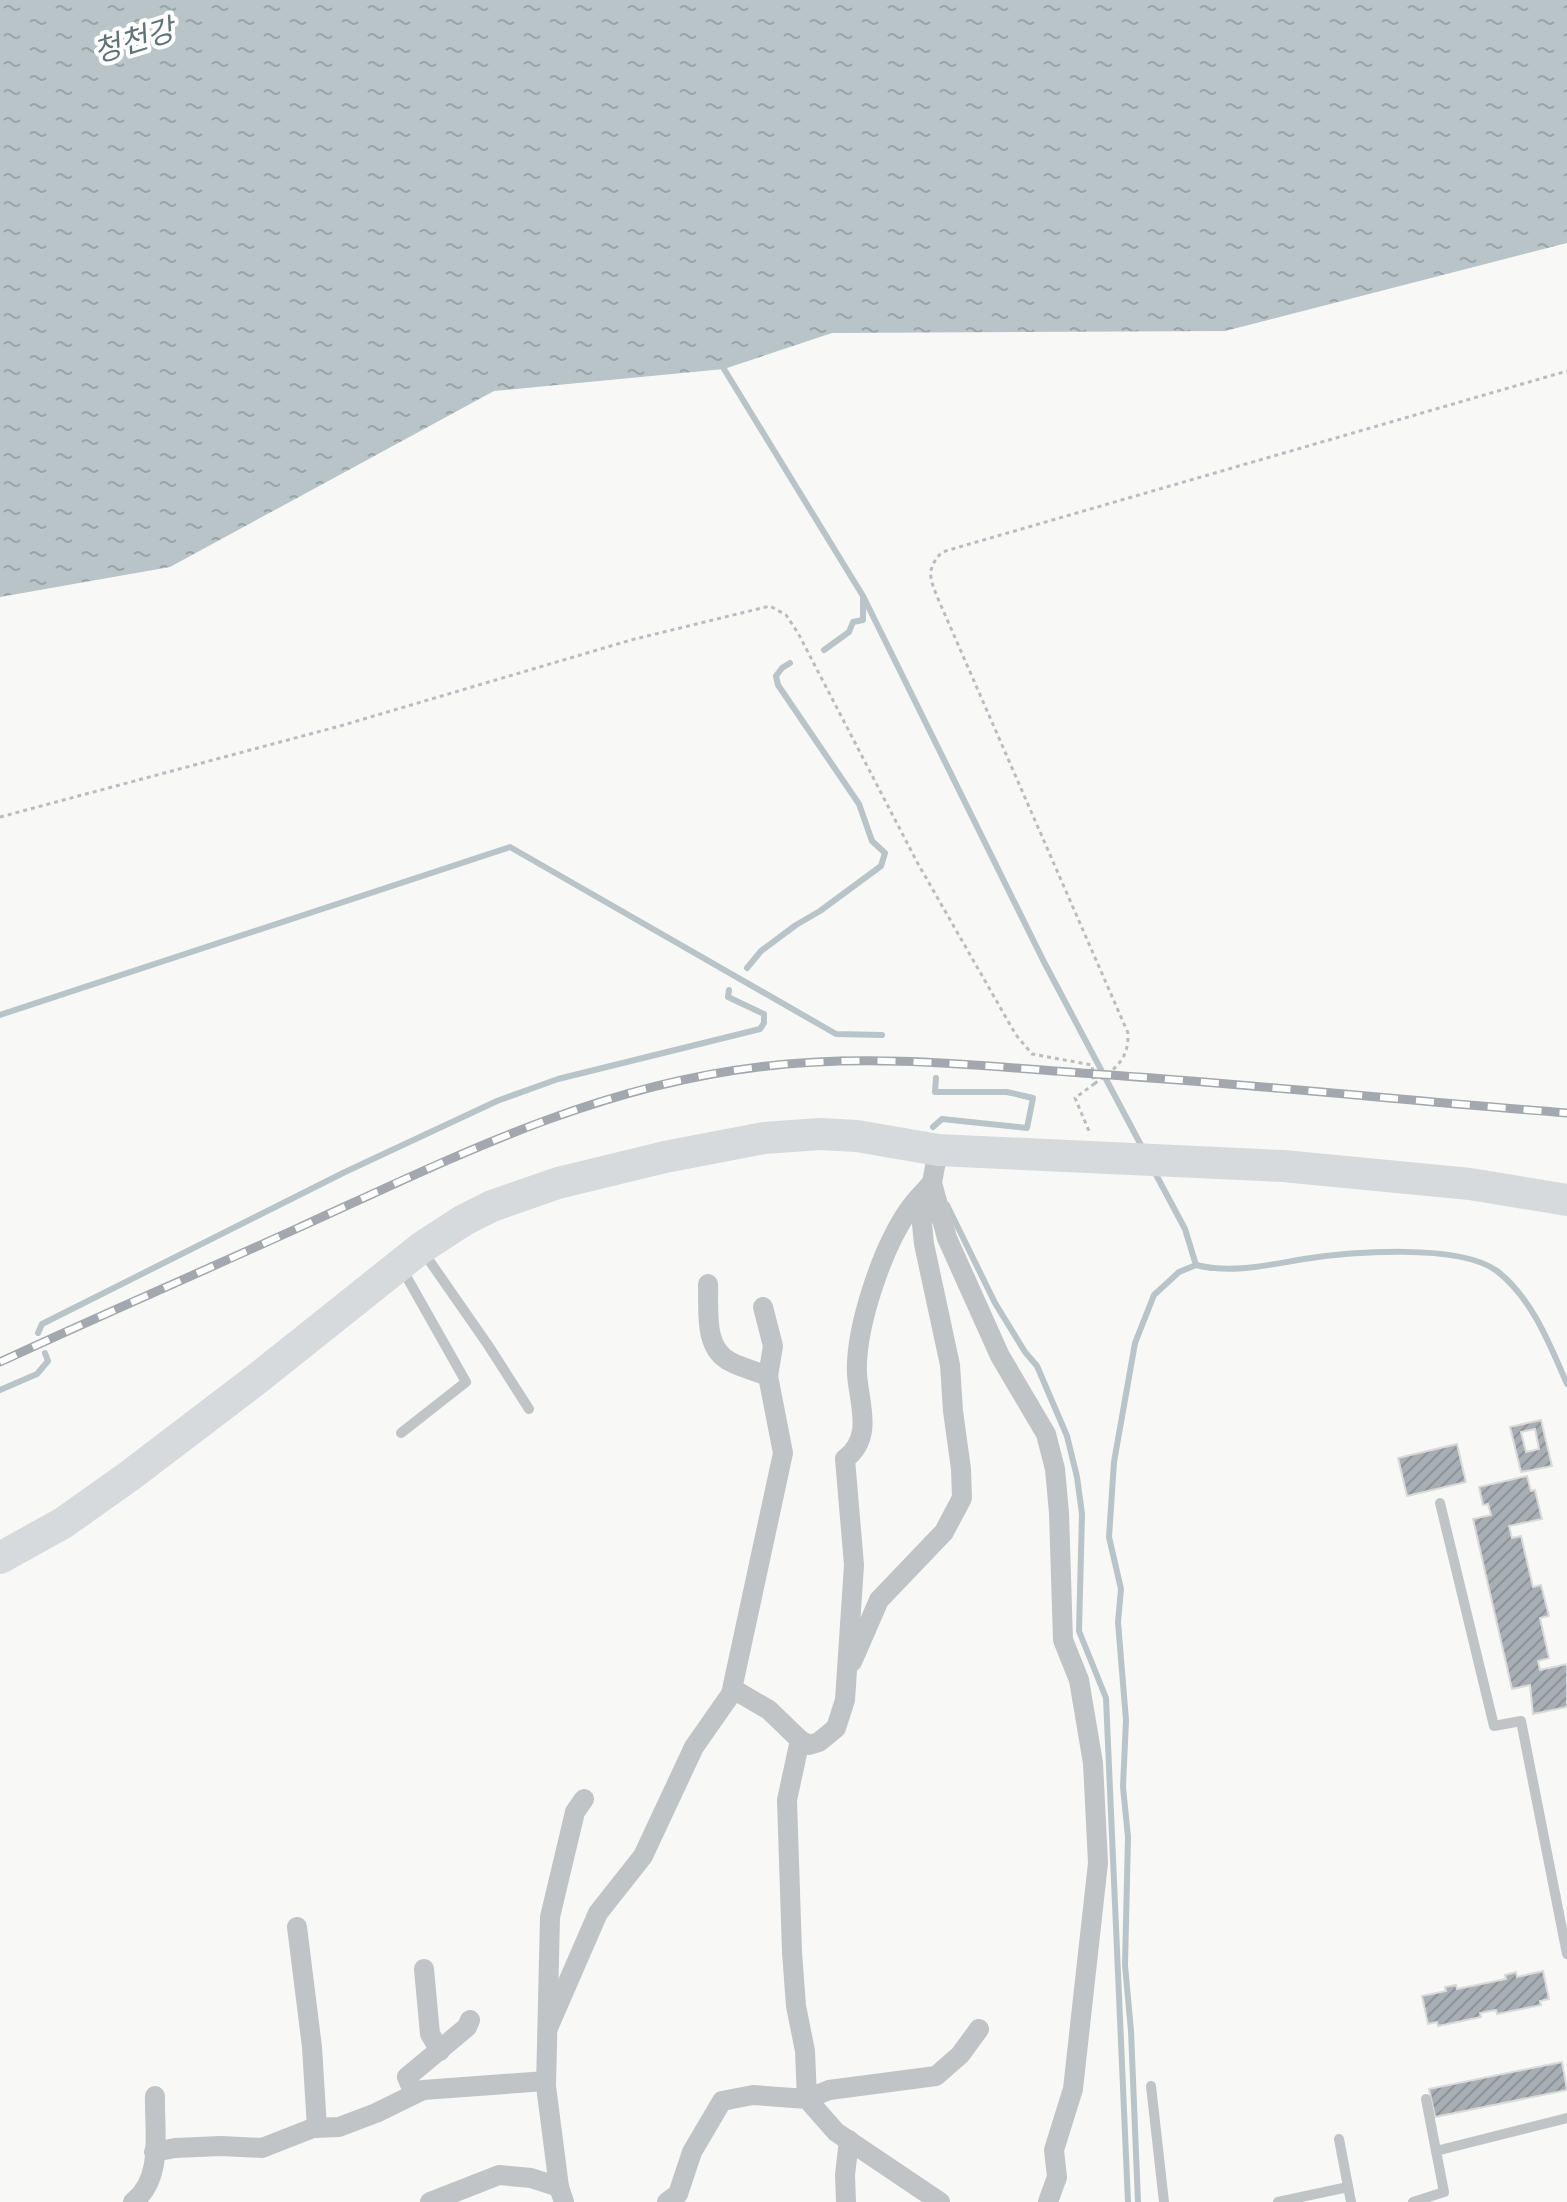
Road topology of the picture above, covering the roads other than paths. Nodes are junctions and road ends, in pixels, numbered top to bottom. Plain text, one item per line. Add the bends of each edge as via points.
1 (938, 1150) junction
2 (932, 1183) junction
3 (1567, 1200) edge
4 (410, 1257) junction
5 (708, 1284) dead end
6 (763, 1307) dead end
7 (768, 1376) junction
8 (529, 1409) dead end
9 (401, 1433) dead end
10 (1440, 1503) dead end
11 (0, 1558) edge
12 (847, 1671) junction
13 (733, 1689) junction
14 (800, 1740) junction
15 (584, 1799) dead end
16 (297, 1927) dead end
17 (1567, 1954) edge
18 (424, 1969) dead end
19 (470, 2020) dead end
20 (548, 2028) junction
21 (979, 2029) dead end
22 (440, 2051) junction
23 (546, 2081) junction
24 (1151, 2086) dead end
25 (414, 2094) junction
26 (155, 2096) dead end
27 (807, 2099) junction
28 (1426, 2099) dead end
29 (1567, 2118) edge
30 (317, 2128) junction
31 (1339, 2139) dead end
32 (849, 2140) junction
33 (1436, 2151) junction
34 (154, 2152) junction
35 (1348, 2187) junction
36 (562, 2194) edge
37 (133, 2202) edge
38 (430, 2202) edge
39 (667, 2202) edge
40 (846, 2202) edge
41 (940, 2202) edge
42 (1048, 2202) edge
43 (1164, 2202) edge
44 (1278, 2202) edge
45 (1351, 2202) edge
46 (1413, 2202) edge

1 - 2 street
1 - 3 main road via 1268,1165 1470,1184
1 - 4 main road via 820,1134 733,1143 525,1194 464,1220
2 - 12 street via 908,1211 877,1274 859,1351 861,1440 845,1459 854,1565
2 - 12 street via 922,1224 950,1365 962,1498 944,1532 879,1600
2 - 42 street via 947,1238 974,1301 1046,1434 1059,1513 1063,1640 1079,1680 1093,1763 1098,1863 1073,2089 1054,2150 1057,2177
4 - 8 lane via 488,1345
4 - 9 lane via 466,1382
4 - 11 main road via 128,1477 63,1523
5 - 7 street via 709,1331 717,1350 729,1361
6 - 7 street via 773,1346
7 - 13 street via 783,1453
10 - 17 lane via 1494,1726 1521,1721
12 - 14 street via 836,1728 819,1742 809,1745
13 - 14 street via 769,1710
13 - 20 street via 694,1747 643,1856 598,1913
14 - 27 street via 787,1800 792,1952
15 - 20 street via 575,1812 550,1917
16 - 30 street
18 - 22 street via 430,2034
19 - 22 street
20 - 23 street
21 - 27 street via 936,2076 829,2090
22 - 25 street via 407,2077
23 - 25 street
23 - 36 street
24 - 43 lane
25 - 30 street via 339,2127
26 - 34 street
27 - 32 street
27 - 39 street via 753,2095 722,2101 692,2152 678,2194
28 - 33 lane
29 - 33 lane
30 - 34 street via 262,2148
31 - 35 lane
32 - 40 street
32 - 41 street
33 - 46 lane via 1444,2192
34 - 37 street via 154,2174 145,2193
35 - 44 lane
35 - 45 lane
36 - 38 street via 531,2178 499,2175

